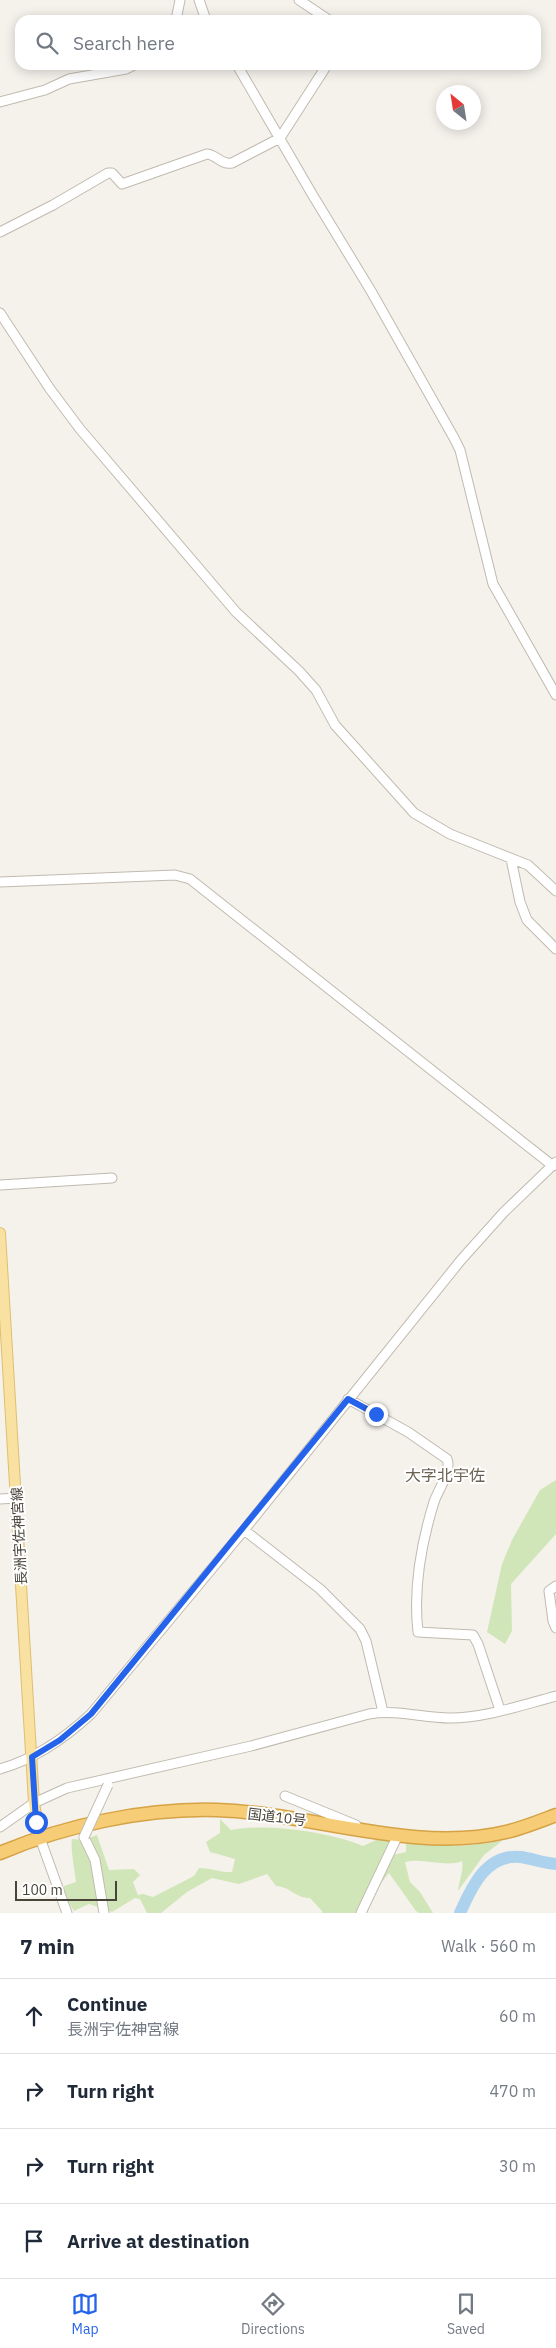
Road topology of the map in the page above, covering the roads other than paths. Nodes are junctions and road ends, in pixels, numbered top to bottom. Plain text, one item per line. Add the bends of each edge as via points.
1 (180, 0) edge
2 (199, 0) edge
3 (299, 0) edge
4 (177, 15) edge
5 (204, 15) edge
6 (322, 15) edge
7 (118, 70) edge
8 (241, 70) edge
9 (324, 70) edge
10 (0, 102) edge
11 (280, 138) junction
12 (0, 232) edge
13 (0, 313) edge
14 (556, 695) edge
15 (511, 858) junction
16 (0, 882) edge
17 (556, 891) edge
18 (556, 949) edge
19 (554, 1164) edge
20 (112, 1178) dead end
21 (0, 1185) edge
22 (0, 1233) edge
23 (348, 1399) junction
24 (17, 1498) junction
25 (0, 1499) edge
26 (244, 1530) junction
27 (556, 1586) edge
28 (556, 1628) edge
29 (556, 1696) edge
30 (500, 1710) junction
31 (383, 1712) junction
32 (32, 1757) junction
33 (0, 1769) edge
34 (111, 1781) junction
35 (285, 1796) dead end
36 (34, 1803) junction
37 (556, 1815) edge
38 (0, 1827) edge
39 (366, 1829) junction
40 (398, 1835) junction
41 (40, 1838) junction
42 (0, 1853) edge
43 (66, 1913) edge
44 (104, 1913) edge
45 (362, 1913) edge

1 - 4 street
2 - 5 street
3 - 6 street
7 - 10 street via 69,79 45,90
8 - 11 street
9 - 11 street
11 - 12 street via 229,164 207,154 122,184 108,173 53,206
11 - 14 street via 371,290 460,450 493,584
13 - 15 street via 54,396 80,429 236,612 310,683 335,725 400,799 414,813 440,829
15 - 17 street via 534,869
15 - 18 street via 527,920
16 - 19 street via 176,876 194,880
19 - 23 street via 487,1230
20 - 21 street
22 - 24 main road, 長洲宇佐神宮線
23 - 26 street
23 - 30 street via 408,1432 447,1459 449,1466 434,1503 419,1569 416,1600 418,1632 473,1635
24 - 25 street
24 - 32 main road, 長洲宇佐神宮線
26 - 31 street via 320,1589 360,1629 366,1641
26 - 32 street via 91,1714 66,1736
27 - 28 street via 548,1591
29 - 30 street
30 - 31 street via 449,1718
31 - 34 street
32 - 33 street
32 - 36 main road, 長洲宇佐神宮線
34 - 36 street via 67,1788
34 - 44 street, bridge via 84,1837 95,1860
35 - 39 street
36 - 38 street
36 - 41 main road, 長洲宇佐神宮線
37 - 40 highway, 国道10号 via 496,1834 439,1838
39 - 40 highway, 国道10号
39 - 41 highway, 国道10号 via 278,1816 202,1810 137,1815
40 - 45 street
41 - 42 highway, 国道10号
41 - 43 street

